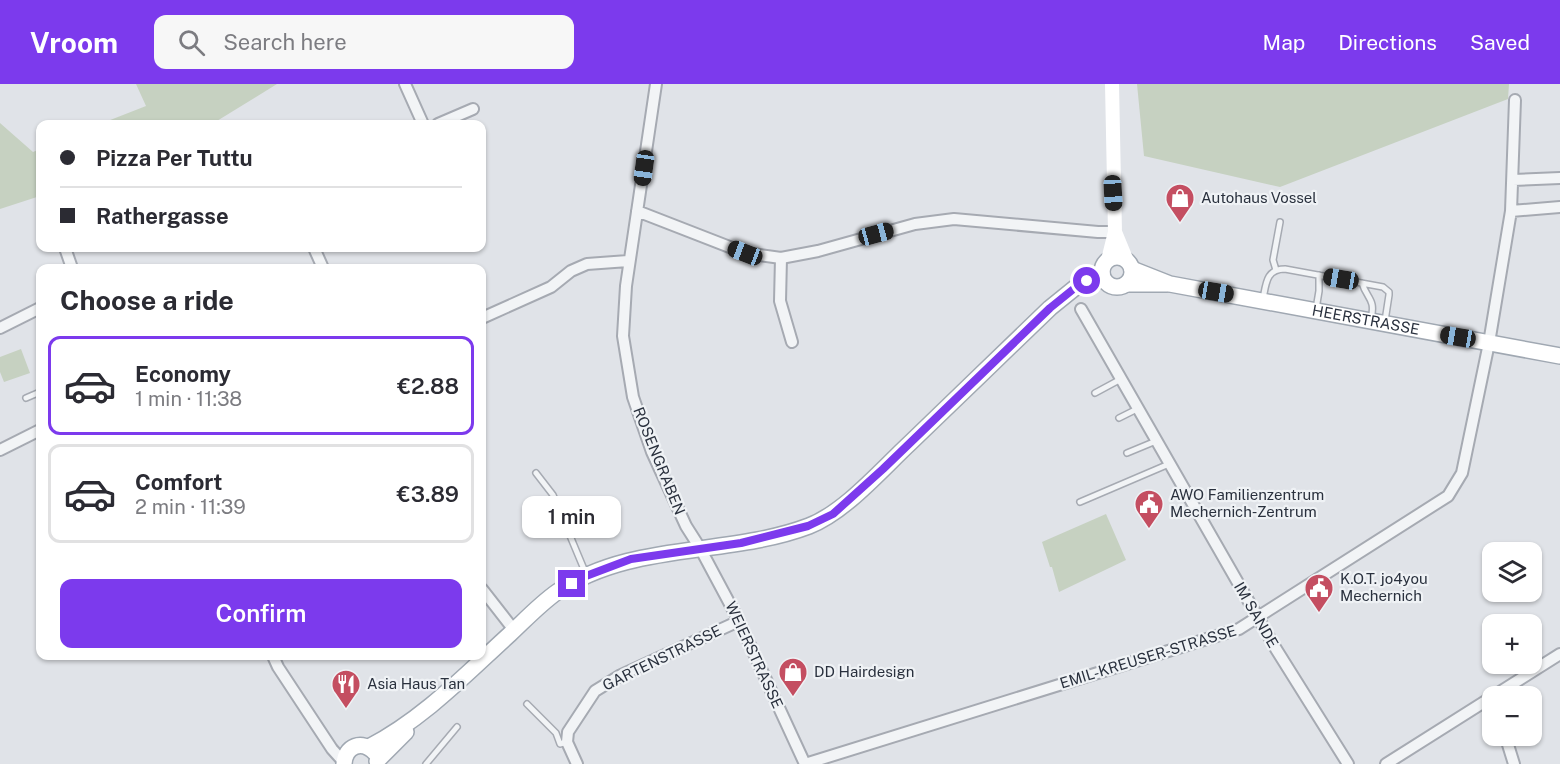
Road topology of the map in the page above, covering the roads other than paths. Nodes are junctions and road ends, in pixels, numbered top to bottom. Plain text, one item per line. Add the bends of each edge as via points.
1 (405, 84) edge
2 (656, 84) edge
3 (1112, 84) edge
4 (1515, 100) dead end
5 (473, 109) dead end
6 (421, 120) edge
7 (447, 120) edge
8 (1560, 178) edge
9 (1513, 180) junction
10 (1560, 207) edge
11 (637, 211) junction
12 (1511, 211) junction
13 (1280, 222) dead end
14 (1115, 232) junction
15 (781, 258) junction
16 (628, 261) junction
17 (1129, 265) junction
18 (1276, 270) junction
19 (1106, 273) junction
20 (1319, 275) junction
21 (1126, 284) junction
22 (1170, 284) junction
23 (1362, 284) junction
24 (1263, 300) junction
25 (1081, 309) dead end
26 (36, 310) edge
27 (1315, 310) junction
28 (486, 316) edge
29 (1378, 322) junction
30 (0, 328) edge
31 (792, 342) dead end
32 (1489, 343) junction
33 (1560, 356) edge
34 (1121, 379) junction
35 (1095, 393) dead end
36 (36, 394) edge
37 (26, 398) dead end
38 (1139, 408) junction
39 (1119, 417) dead end
40 (36, 432) edge
41 (1156, 441) junction
42 (0, 450) edge
43 (1127, 453) dead end
44 (1169, 464) junction
45 (536, 473) dead end
46 (1080, 502) dead end
47 (700, 548) junction
48 (586, 576) junction
49 (486, 594) edge
50 (1258, 618) junction
51 (739, 621) junction
52 (514, 630) junction
53 (1560, 654) edge
54 (486, 655) edge
55 (275, 660) edge
56 (481, 660) edge
57 (1511, 686) edge
58 (527, 704) dead end
59 (1482, 704) edge
60 (417, 718) junction
61 (457, 727) dead end
62 (567, 742) junction
63 (1508, 746) edge
64 (369, 747) junction
65 (340, 761) edge
66 (377, 763) edge
67 (426, 764) edge
68 (577, 764) edge
69 (805, 764) edge
70 (1348, 764) edge
71 (1386, 764) edge
72 (1514, 764) edge

1 - 6 street
2 - 11 street, ROSENGRABEN
3 - 14 street
4 - 9 street, EMIL-KREUSER-STRASSE
5 - 7 street
8 - 9 street
9 - 12 street, EMIL-KREUSER-STRASSE
10 - 12 street
11 - 15 street via 745,253
11 - 16 street, ROSENGRABEN
12 - 32 street, EMIL-KREUSER-STRASSE
13 - 18 lane via 1274,257
14 - 15 street via 954,219 915,224
14 - 17 street
14 - 19 street
15 - 31 street via 780,301
16 - 28 street via 587,264 551,287
16 - 47 street, ROSENGRABEN via 623,336 633,397 652,452
17 - 19 main road, HEERSTRASSE via 1118,257
17 - 21 main road via 1131,279
17 - 22 main road, HEERSTRASSE
18 - 20 lane
18 - 24 lane via 1266,280
19 - 21 main road, HEERSTRASSE via 1119,287
19 - 47 main road via 1076,287 1050,308 833,514 782,534
20 - 23 lane
20 - 27 lane
21 - 22 main road, HEERSTRASSE
22 - 24 main road, HEERSTRASSE
23 - 29 lane
23 - 29 lane via 1383,287 1389,292
24 - 27 main road, HEERSTRASSE
25 - 34 street, IM SANDE
26 - 30 street
27 - 29 main road, HEERSTRASSE
29 - 32 main road, HEERSTRASSE
32 - 33 main road, HEERSTRASSE
32 - 50 street, EMIL-KREUSER-STRASSE via 1462,473 1448,496
34 - 35 lane
34 - 38 street, IM SANDE
36 - 37 lane
38 - 39 lane
38 - 41 street, IM SANDE
40 - 42 street
41 - 43 lane
41 - 44 street, IM SANDE
44 - 46 lane
44 - 50 street, IM SANDE
45 - 48 lane via 553,495
47 - 48 main road via 631,559
47 - 51 street, WEIERSTRASSE
48 - 52 main road via 557,592
49 - 52 street
50 - 69 street, EMIL-KREUSER-STRASSE via 1239,629
50 - 70 street, IM SANDE
51 - 62 street, GARTENSTRASSE via 621,675 595,691 568,732
51 - 69 street, WEIERSTRASSE
52 - 54 main road
53 - 57 street
55 - 65 street
56 - 60 main road
58 - 62 lane via 556,733 560,744
59 - 71 street
60 - 64 main road
60 - 66 main road
61 - 67 lane
62 - 68 street
63 - 72 street
64 - 65 main road via 353,747
64 - 66 main road

